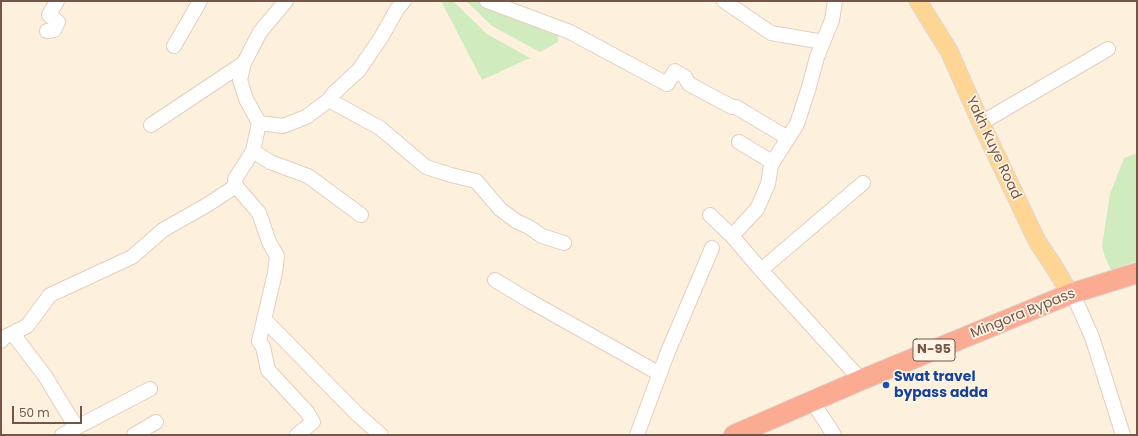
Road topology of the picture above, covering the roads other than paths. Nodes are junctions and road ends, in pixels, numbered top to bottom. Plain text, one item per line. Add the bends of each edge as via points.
1 (57, 1) edge
2 (200, 1) edge
3 (286, 1) edge
4 (404, 1) edge
5 (487, 1) edge
6 (724, 1) edge
7 (835, 1) edge
8 (918, 1) edge
9 (47, 31) dead end
10 (823, 42) junction
11 (174, 46) dead end
12 (1108, 49) dead end
13 (244, 63) junction
14 (329, 100) junction
15 (259, 123) junction
16 (981, 123) junction
17 (151, 124) dead end
18 (788, 138) junction
19 (739, 142) dead end
20 (253, 151) junction
21 (772, 162) junction
22 (863, 183) dead end
23 (236, 186) junction
24 (361, 215) dead end
25 (710, 216) dead end
26 (732, 236) junction
27 (564, 243) dead end
28 (712, 248) dead end
29 (761, 270) junction
30 (1137, 274) edge
31 (495, 280) dead end
32 (1070, 294) junction
33 (264, 319) junction
34 (4, 338) edge
35 (660, 374) junction
36 (861, 380) junction
37 (150, 389) dead end
38 (812, 401) junction
39 (156, 422) dead end
40 (76, 427) junction
41 (62, 435) edge
42 (134, 435) edge
43 (297, 435) edge
44 (382, 435) edge
45 (637, 435) edge
46 (734, 435) edge
47 (834, 435) edge
48 (1122, 435) edge

1 - 9 street via 49,15 58,22 54,30
2 - 11 street
3 - 13 street via 260,32
4 - 14 street via 364,64
5 - 18 street via 570,32 667,84 676,71 685,77 689,84 736,107
6 - 10 street via 771,33
7 - 10 street via 832,20
8 - 16 main road, Yakh Kuye Road via 949,51
10 - 18 street via 797,124
12 - 16 street
13 - 15 street via 240,80 246,99
13 - 17 street
14 - 15 street via 306,117 283,126
14 - 27 street via 380,128 426,166 476,182 500,209 516,221 542,236
15 - 20 street
16 - 32 main road, Yakh Kuye Road via 1037,241
18 - 21 street
19 - 21 street
20 - 23 street via 234,179
20 - 24 street via 270,162 308,176
21 - 26 street via 768,184 757,209
22 - 29 street
23 - 33 street via 259,213 277,256
23 - 34 street via 163,230 132,257 50,295 26,326
25 - 26 street
26 - 29 street
28 - 35 street
29 - 36 street
30 - 32 highway, Mingora Bypass / N-95
31 - 35 street
32 - 36 highway, Mingora Bypass / N-95
32 - 48 street via 1075,299 1092,337
33 - 43 street via 259,341 263,347 268,370 307,412 313,422
33 - 44 street via 356,414
34 - 40 street via 45,376
35 - 45 street
36 - 38 highway, Mingora Bypass / N-95
37 - 40 street
38 - 46 highway, Mingora Bypass / N-95
38 - 47 street
39 - 42 street
40 - 41 street

